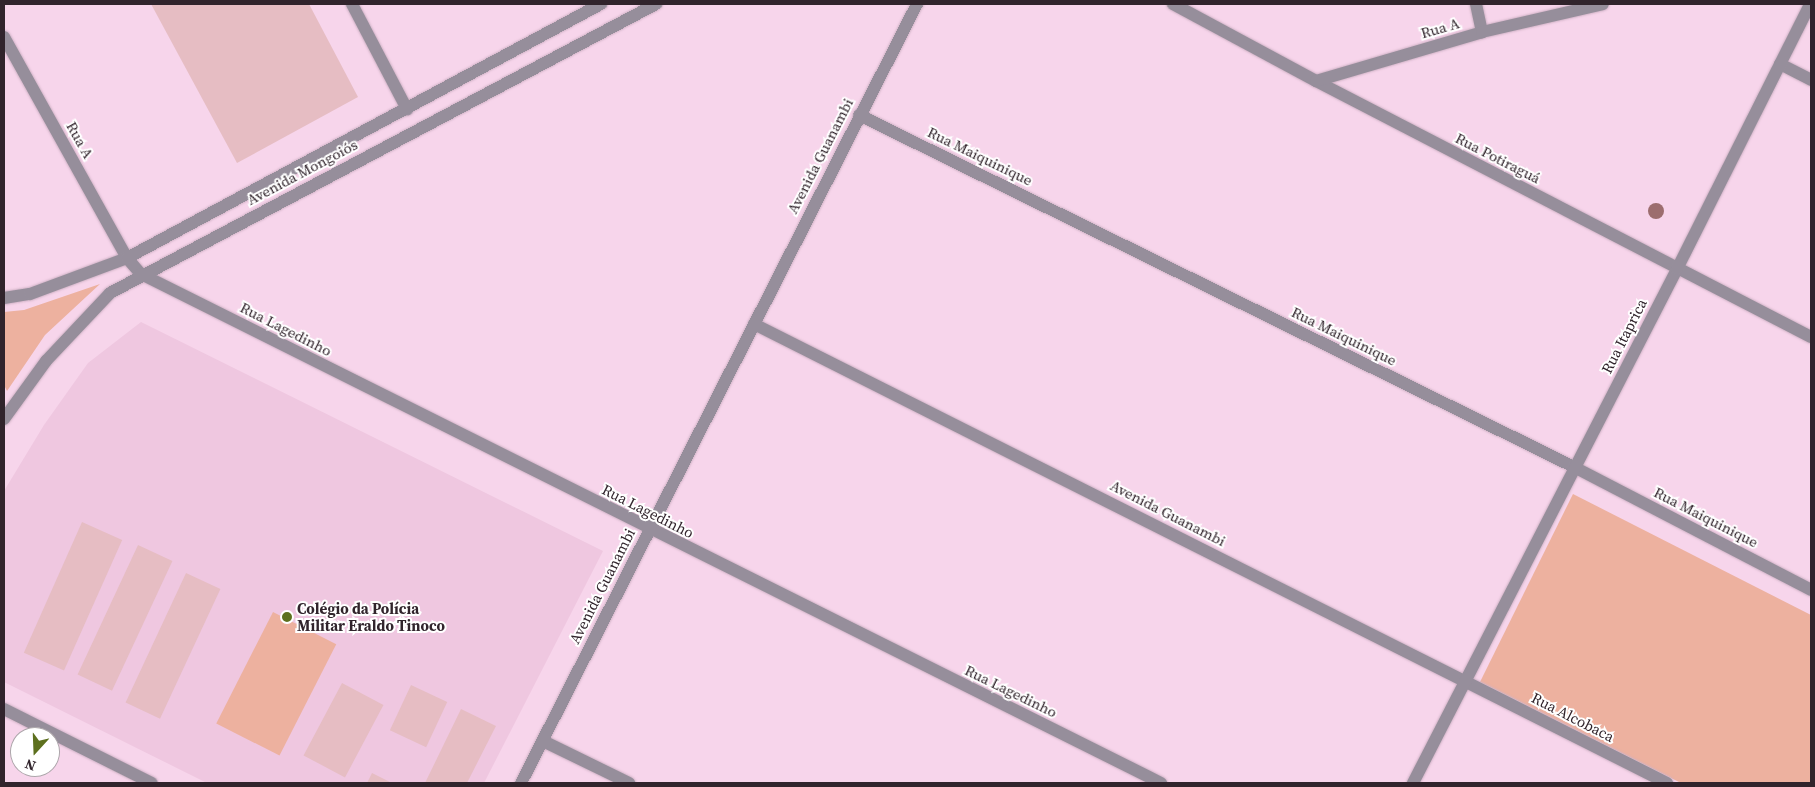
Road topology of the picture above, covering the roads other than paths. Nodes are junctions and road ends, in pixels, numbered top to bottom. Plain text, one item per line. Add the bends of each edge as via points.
1 (352, 4) edge
2 (601, 4) edge
3 (656, 4) edge
4 (917, 4) edge
5 (1173, 4) edge
6 (1476, 4) edge
7 (1603, 4) edge
8 (1810, 4) edge
9 (1482, 32) junction
10 (4, 37) edge
11 (1780, 64) junction
12 (1811, 80) edge
13 (1316, 81) junction
14 (407, 109) junction
15 (859, 115) junction
16 (128, 258) junction
17 (1678, 269) junction
18 (140, 274) junction
19 (4, 298) edge
20 (754, 324) junction
21 (1811, 337) edge
22 (4, 419) edge
23 (1574, 467) junction
24 (649, 530) junction
25 (1811, 590) edge
26 (1464, 680) junction
27 (4, 709) edge
28 (543, 740) junction
29 (152, 783) edge
30 (521, 783) edge
31 (629, 783) edge
32 (1161, 783) edge
33 (1413, 783) edge
34 (1667, 783) edge

1 - 14 street
2 - 14 street, Avenida Mongoiós
3 - 18 street, Avenida Mongoiós
4 - 15 street, Avenida Guanambi
5 - 13 street, Rua Potiraguá
6 - 9 street
7 - 9 street, Rua A
8 - 11 street, Rua Itaprica
9 - 13 street, Rua A
10 - 16 street, Rua A
11 - 12 street
11 - 17 street, Rua Itaprica
13 - 17 street, Rua Potiraguá
14 - 16 street, Avenida Mongoiós
15 - 20 street, Avenida Guanambi
15 - 23 street, Rua Maiquinique
16 - 18 street, Rua Lagedinho
16 - 19 street, Avenida Mongoiós via 30,294
17 - 21 street, Rua Potiraguá
17 - 23 street, Rua Itaprica
18 - 22 street, Avenida Mongoiós via 110,293 76,325
18 - 24 street, Rua Lagedinho
20 - 24 street, Avenida Guanambi
20 - 26 street, Avenida Guanambi
23 - 25 street, Rua Maiquinique
23 - 26 street, Rua Itaprica
24 - 28 street, Avenida Guanambi
24 - 32 street, Rua Lagedinho
26 - 33 street
26 - 34 street, Rua Alcobaca
27 - 29 street
28 - 30 street, Avenida Guanambi
28 - 31 street

